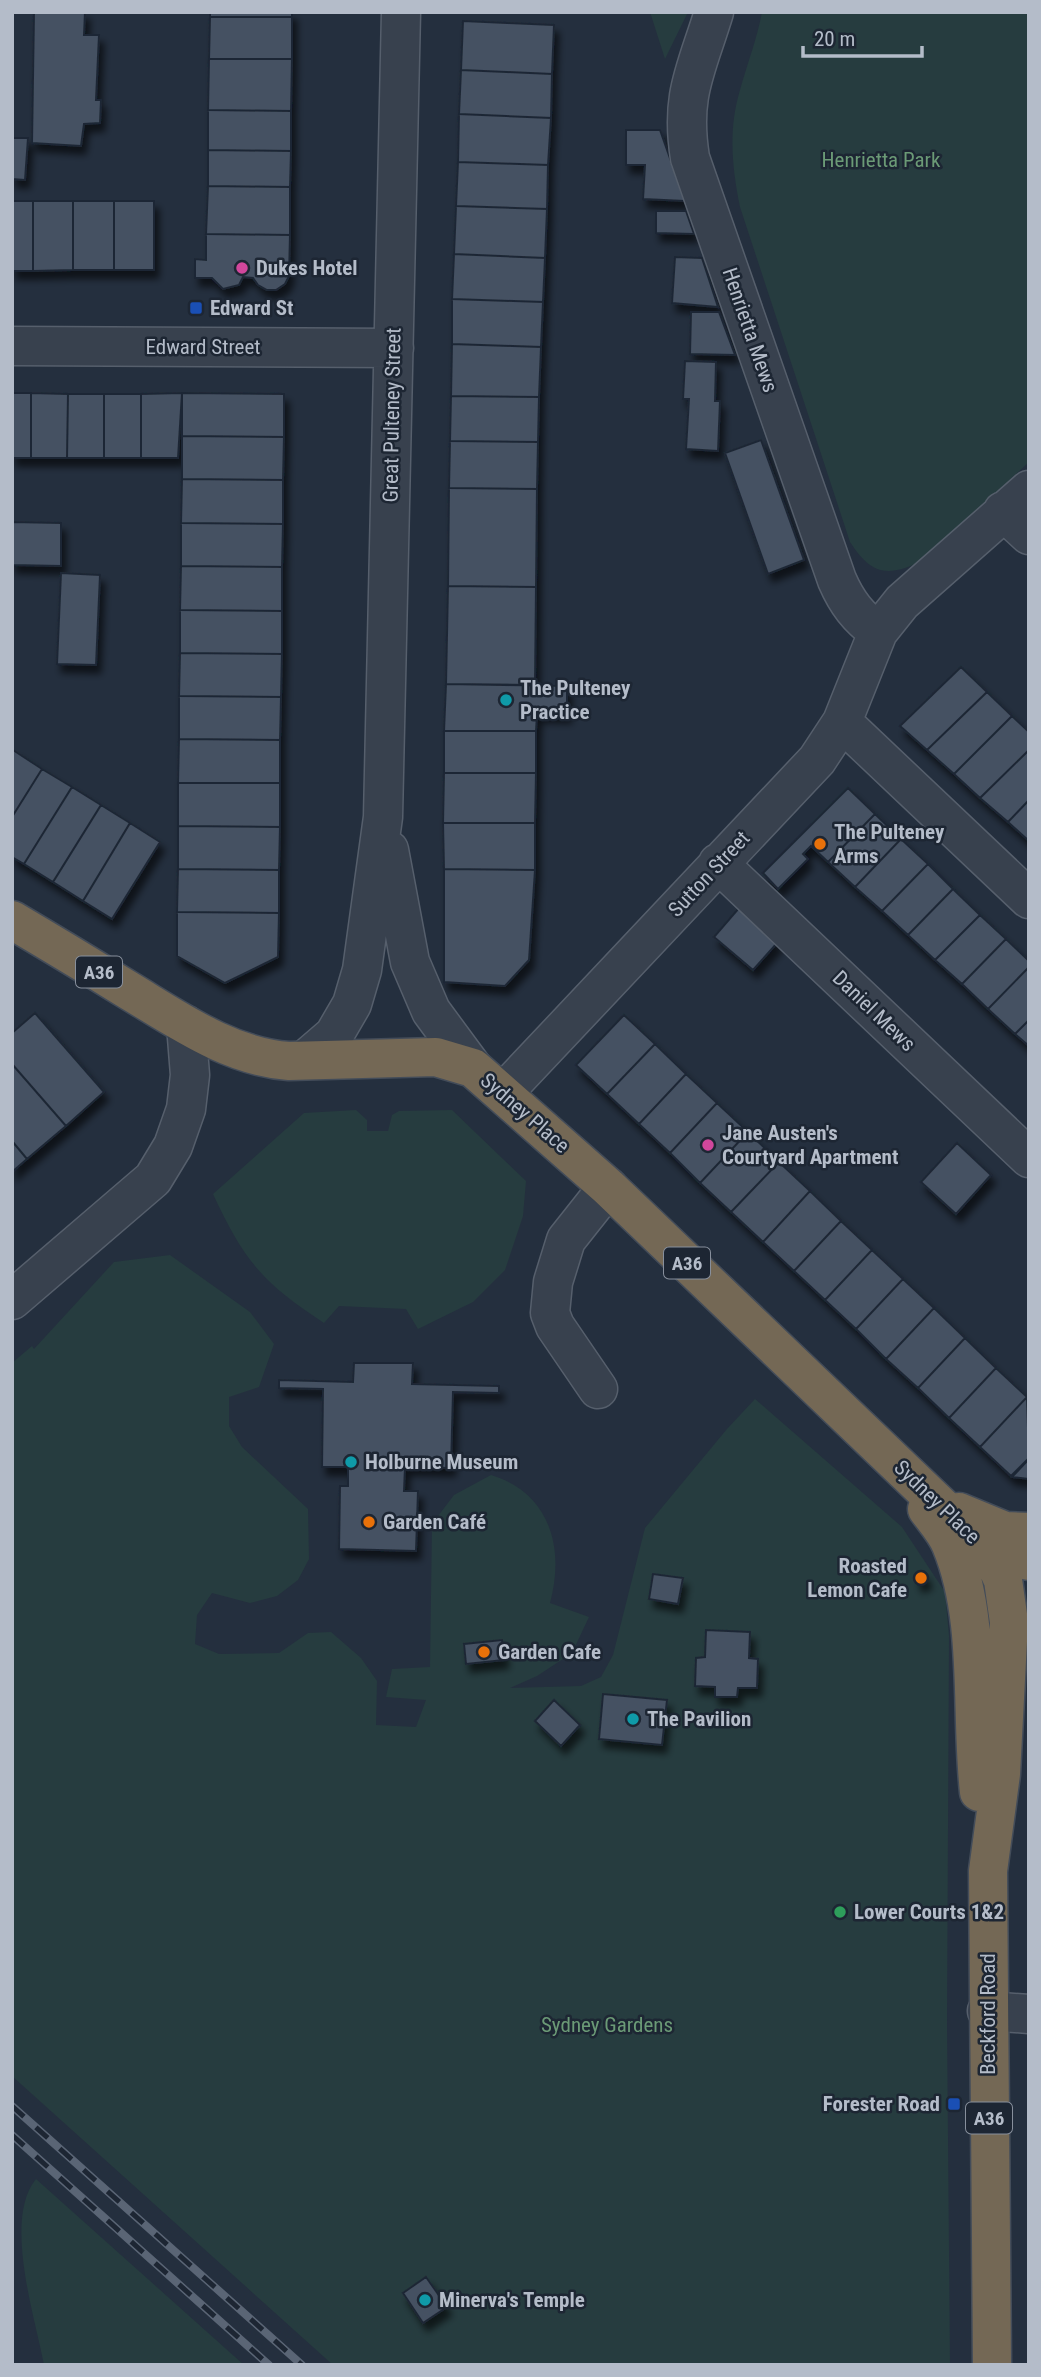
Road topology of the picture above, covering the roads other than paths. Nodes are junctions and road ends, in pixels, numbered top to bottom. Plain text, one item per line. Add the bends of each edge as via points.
1 (401, 12) edge
2 (714, 12) edge
3 (12, 346) edge
4 (394, 348) junction
5 (1020, 512) edge
6 (878, 632) junction
7 (842, 722) junction
8 (383, 817) junction
9 (719, 863) junction
10 (1029, 899) edge
11 (12, 920) edge
12 (186, 1025) junction
13 (305, 1060) junction
14 (473, 1068) junction
15 (504, 1092) junction
16 (1029, 1158) edge
17 (608, 1187) junction
18 (12, 1300) edge
19 (598, 1389) dead end
20 (897, 1464) junction
21 (942, 1503) junction
22 (1029, 1532) edge
23 (950, 1543) junction
24 (991, 1554) junction
25 (1029, 1561) edge
26 (1029, 1580) edge
27 (1009, 1622) junction
28 (1029, 1704) edge
29 (1001, 1774) junction
30 (988, 1871) junction
31 (987, 2011) junction
32 (1029, 2014) edge
33 (992, 2365) edge

1 - 4 street, Great Pulteney Street
2 - 6 street, Henrietta Mews via 687,96 690,158 837,580 860,619
3 - 4 street, Edward Street
4 - 8 street, Great Pulteney Street
5 - 6 street, Sutton Street via 902,602
6 - 7 street, Sutton Street
7 - 9 street, Sutton Street via 817,760
7 - 10 street
8 - 13 street, Great Pulteney Street via 362,971 352,1004 334,1034
8 - 14 street, Great Pulteney Street via 411,962 431,1012
9 - 15 street, Sutton Street
9 - 16 street, Daniel Mews
11 - 12 highway, A36
12 - 13 highway, Sydney Place / A36 via 244,1053
12 - 18 street via 191,1075 186,1108 173,1146 153,1179
13 - 14 highway, Sydney Place / A36 via 436,1057
14 - 15 highway, Sydney Place / A36
15 - 17 highway, Sydney Place / A36
17 - 19 street via 566,1240 553,1282 550,1313
17 - 20 highway, Sydney Place / A36
20 - 21 highway, Sydney Place / A36
20 - 23 highway, A36
21 - 22 highway, A36 via 1005,1531
21 - 24 highway, Sydney Place / A36
23 - 24 highway
23 - 30 highway, A36 via 963,1581
24 - 25 highway
24 - 27 highway, Sydney Place / A36 via 1003,1580
26 - 27 highway, A36
27 - 29 highway, Beckford Road / A36
28 - 29 highway, A36
29 - 30 highway, Beckford Road / A36
30 - 31 highway, Beckford Road / A36
31 - 32 street
31 - 33 highway, Beckford Road / A36

